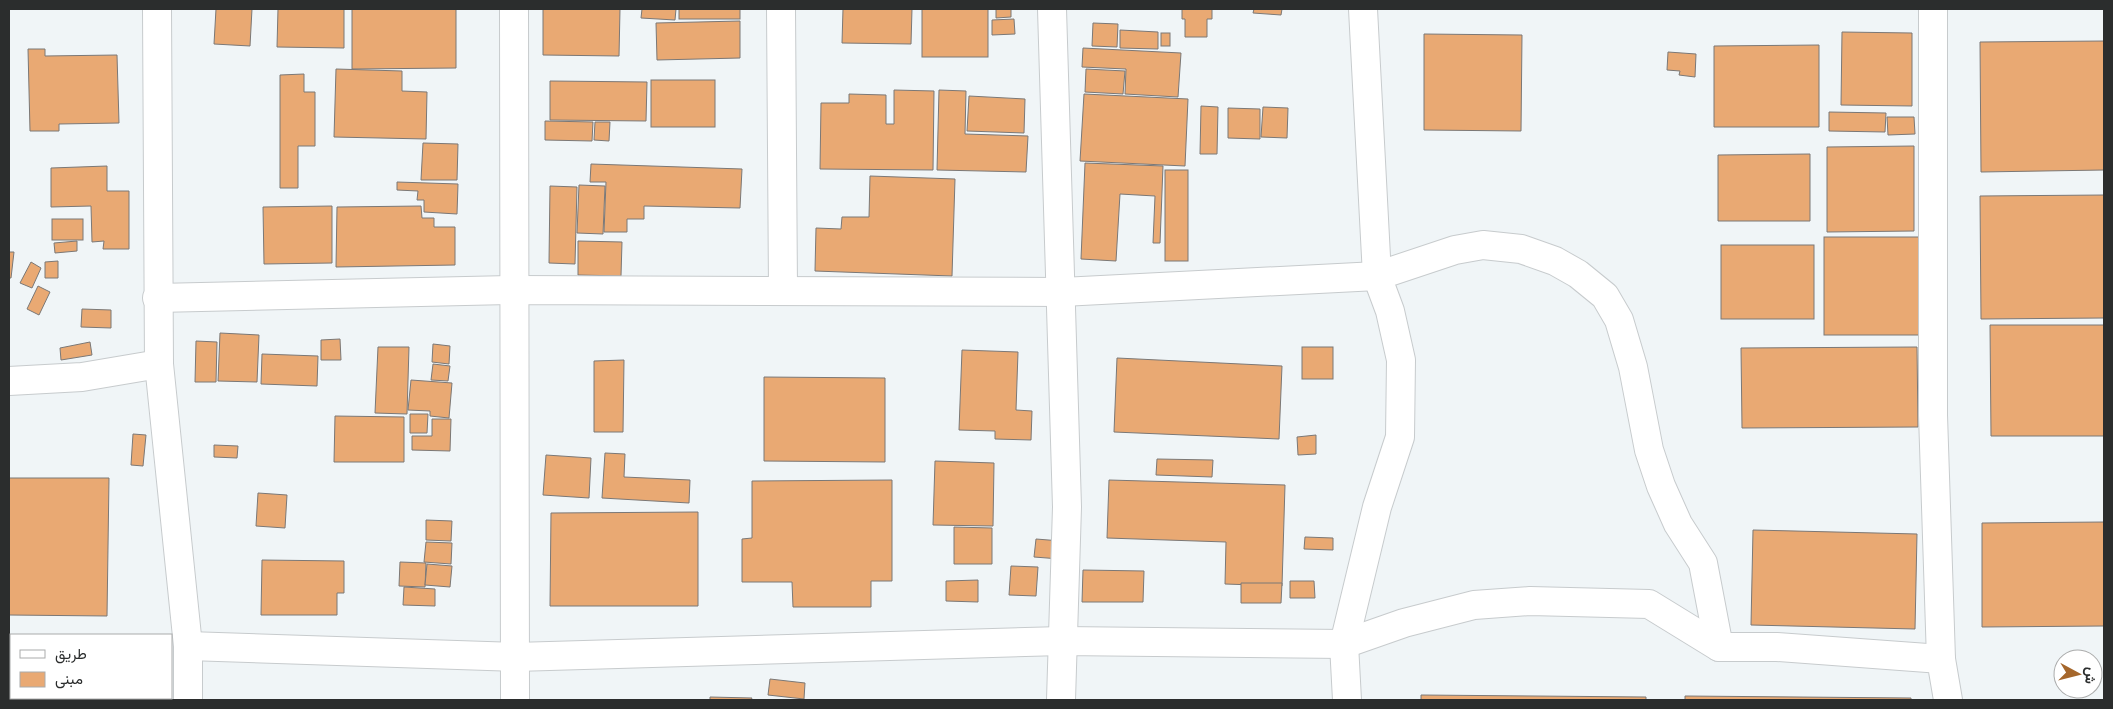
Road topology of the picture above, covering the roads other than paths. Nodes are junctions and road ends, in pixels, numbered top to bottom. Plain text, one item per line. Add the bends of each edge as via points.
1 (157, 9) edge
2 (514, 9) edge
3 (781, 9) edge
4 (1052, 9) edge
5 (1363, 9) edge
6 (1933, 9) edge
7 (1377, 276) junction
8 (514, 290) junction
9 (783, 290) junction
10 (1062, 292) junction
11 (157, 298) junction
12 (159, 364) junction
13 (9, 381) edge
14 (1062, 641) junction
15 (1344, 644) junction
16 (188, 646) junction
17 (1719, 647) junction
18 (515, 657) junction
19 (1941, 659) junction
20 (188, 700) edge
21 (515, 700) edge
22 (1061, 700) edge
23 (1347, 700) edge
24 (1948, 700) edge

1 - 11 street
2 - 8 street
3 - 9 street
4 - 10 street
5 - 7 street
6 - 19 street via 1933,415
7 - 10 street
7 - 15 street via 1390,312 1401,360 1400,437 1377,507
7 - 17 street via 1430,257 1483,246 1521,249 1555,260 1605,296 1619,320 1634,367 1649,450 1661,486 1678,524 1703,563
8 - 9 street
8 - 11 street
8 - 18 street
9 - 10 street
10 - 14 street via 1067,507
11 - 12 street
12 - 13 street via 82,377
12 - 16 street
14 - 15 street
14 - 18 street
14 - 22 street
15 - 17 street via 1404,623 1474,605 1530,601 1649,604
15 - 23 street
16 - 18 street
16 - 20 street
17 - 19 street via 1777,647
18 - 21 street
19 - 24 street

